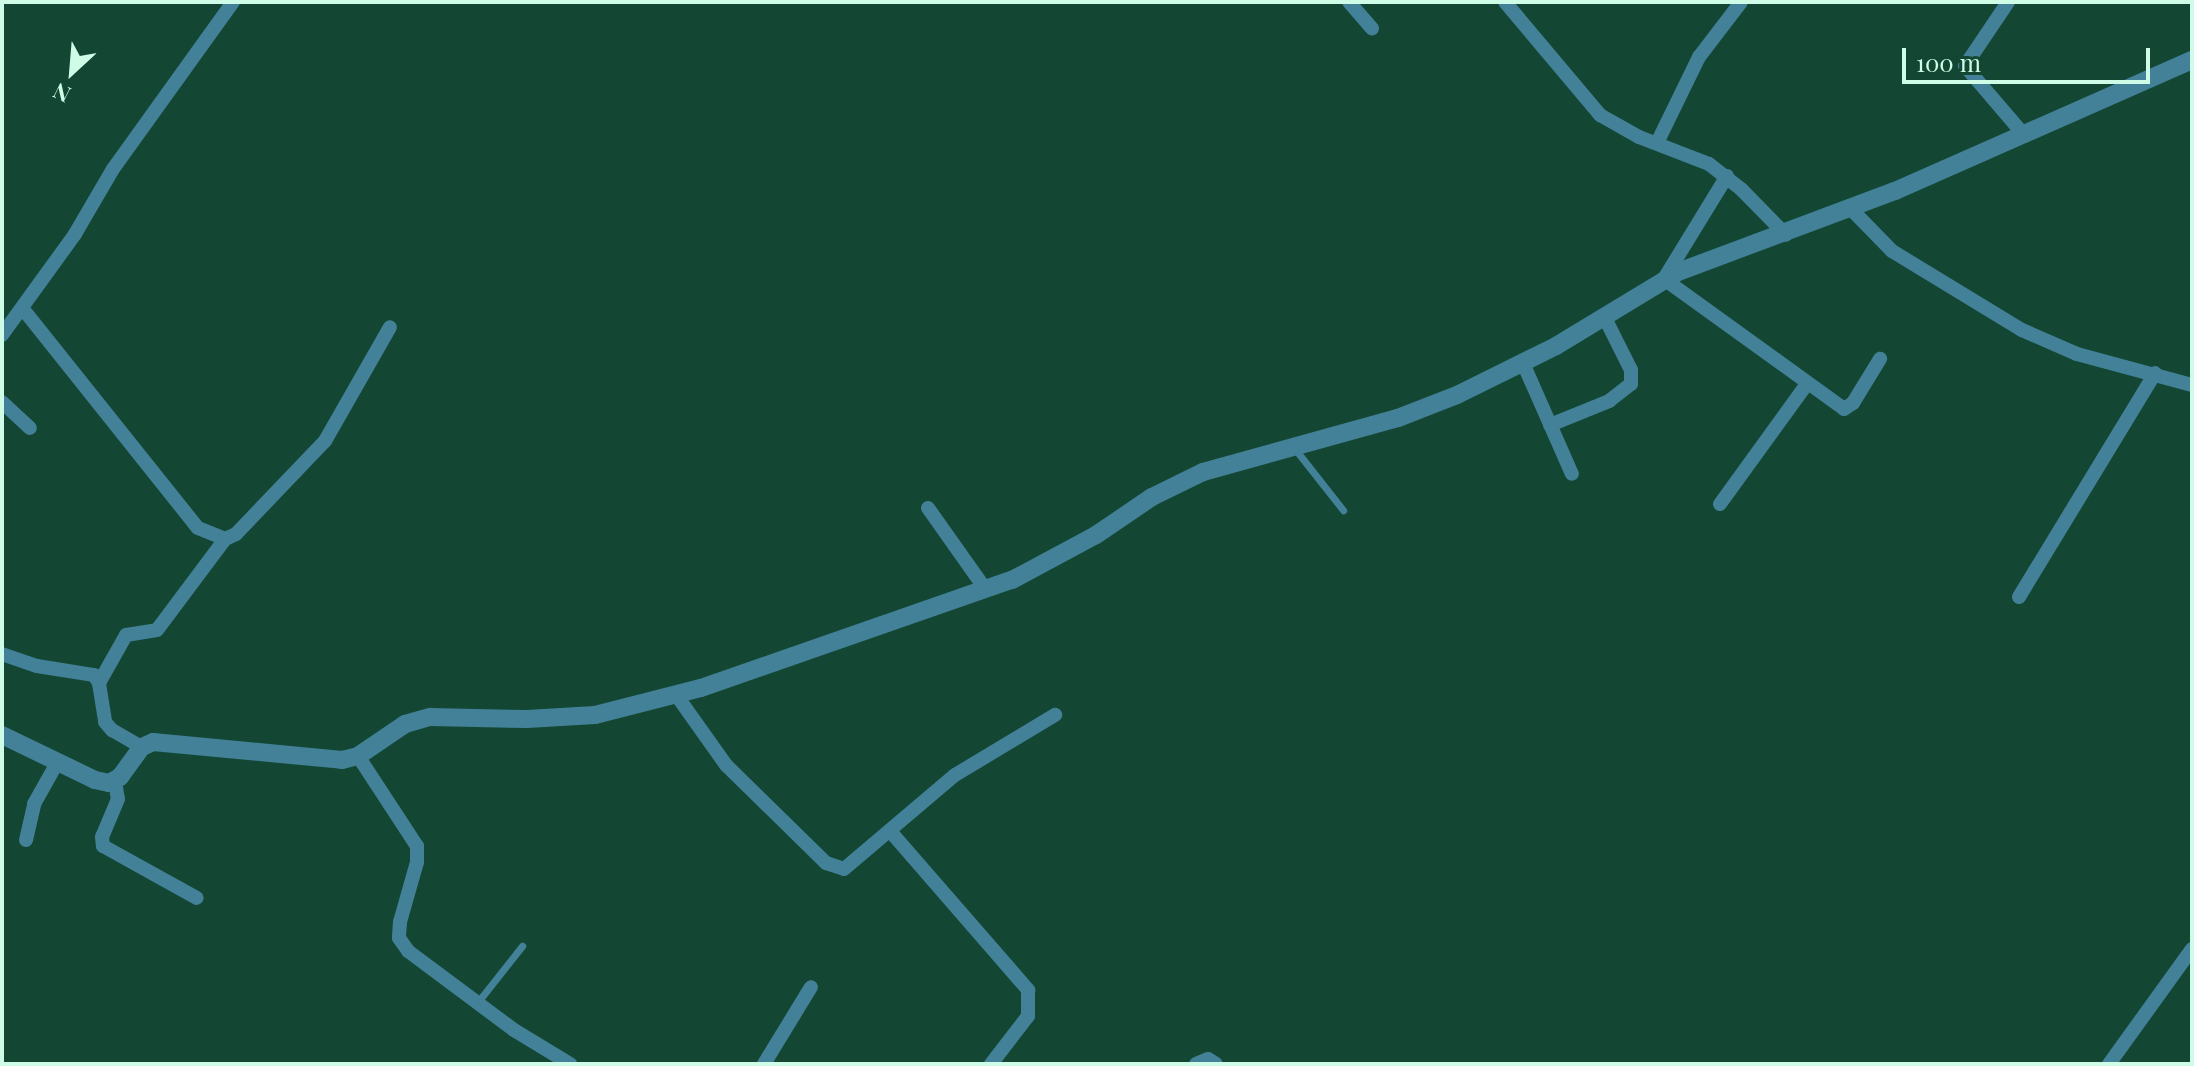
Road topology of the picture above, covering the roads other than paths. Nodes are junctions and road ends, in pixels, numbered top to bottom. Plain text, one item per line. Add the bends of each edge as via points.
1 (233, 2) edge
2 (1349, 2) edge
3 (1505, 2) edge
4 (1741, 2) edge
5 (2008, 2) edge
6 (1372, 28) dead end
7 (2192, 60) edge
8 (2025, 136) junction
9 (1657, 143) junction
10 (1727, 176) junction
11 (1851, 209) junction
12 (1786, 235) junction
13 (1664, 279) junction
14 (23, 309) junction
15 (1604, 316) junction
16 (390, 327) dead end
17 (2, 335) edge
18 (1880, 359) dead end
19 (1523, 363) junction
20 (2155, 373) junction
21 (1807, 384) junction
22 (2192, 385) edge
23 (2, 402) edge
24 (1550, 425) junction
25 (30, 428) dead end
26 (1292, 445) junction
27 (1572, 474) dead end
28 (1720, 504) dead end
29 (928, 508) dead end
30 (1343, 510) dead end
31 (225, 539) junction
32 (986, 590) junction
33 (2019, 597) dead end
34 (2, 654) edge
35 (99, 683) junction
36 (677, 696) junction
37 (1055, 715) dead end
38 (2, 735) edge
39 (142, 747) junction
40 (358, 756) junction
41 (57, 763) junction
42 (115, 781) junction
43 (890, 831) junction
44 (26, 840) dead end
45 (197, 898) dead end
46 (522, 946) dead end
47 (2192, 949) edge
48 (811, 987) dead end
49 (477, 1003) junction
50 (570, 1064) edge
51 (764, 1064) edge
52 (991, 1064) edge
53 (1196, 1064) edge
54 (1216, 1064) edge
55 (2109, 1064) edge

1 - 14 street via 113,169
2 - 6 street
3 - 9 street via 1600,115
4 - 9 street via 1699,57
5 - 8 street via 1965,66
7 - 8 street
8 - 11 street
9 - 10 street
10 - 12 street
10 - 13 street
11 - 12 street
11 - 20 street via 1892,251 2022,330 2064,350
12 - 13 street
13 - 15 street
13 - 21 street
14 - 17 street
14 - 31 street via 198,528
15 - 19 street
15 - 24 street via 1631,370 1631,384 1609,401
16 - 31 street via 325,441 236,534
18 - 21 street via 1847,408
19 - 24 street
19 - 26 street via 1398,418
20 - 22 street
20 - 33 street
21 - 28 street
23 - 25 street
24 - 27 street
26 - 30 lane
26 - 32 street via 1178,483 1062,555
29 - 32 street
31 - 35 street via 160,627 126,635
32 - 36 street
34 - 35 street via 37,666 91,674
35 - 39 street via 105,722
36 - 40 street via 595,715 430,717 405,724
36 - 43 street via 726,765 826,863 844,869 852,865
37 - 43 street via 955,775
38 - 41 street
39 - 40 street via 159,742 320,760
39 - 42 street
40 - 49 street via 417,846 399,938 408,951
41 - 42 street via 95,780
41 - 44 street via 34,804
42 - 45 street via 118,799 103,846
43 - 52 street via 1028,990 1028,1016
46 - 49 lane
47 - 55 street
48 - 51 street
49 - 50 street
53 - 54 street via 1208,1059

